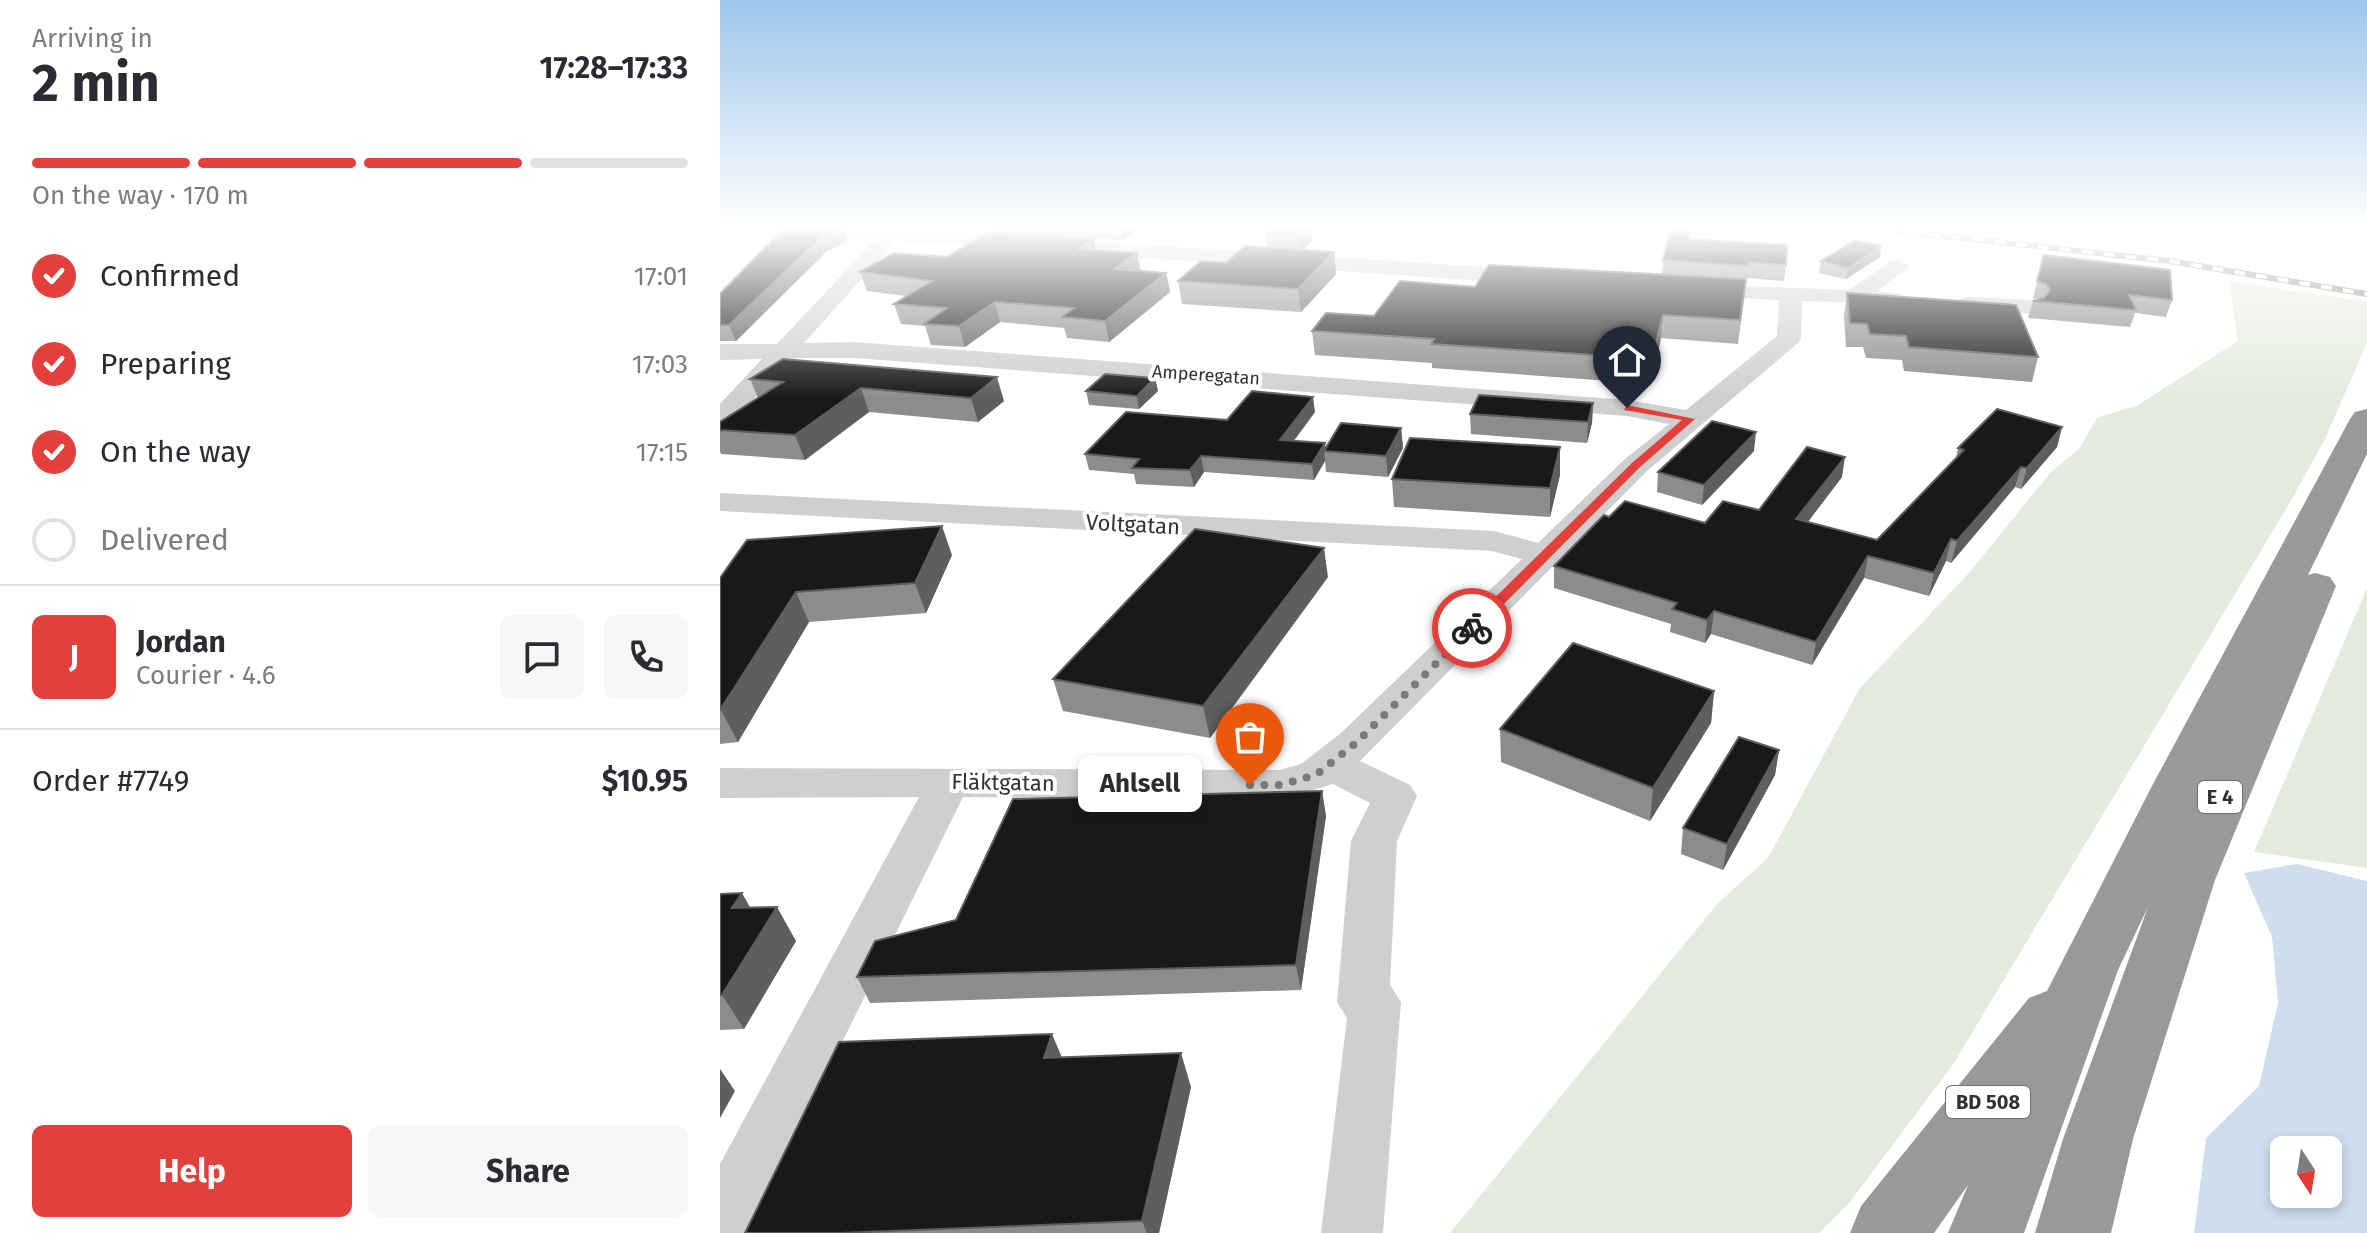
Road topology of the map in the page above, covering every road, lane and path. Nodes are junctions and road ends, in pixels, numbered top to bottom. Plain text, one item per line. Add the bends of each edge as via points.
1 (844, 285) edge
2 (1463, 285) edge
3 (1872, 285) edge
4 (1681, 288) edge
5 (1791, 294) junction
6 (1854, 297) junction
7 (1458, 301) edge
8 (2031, 307) edge
9 (782, 350) junction
10 (720, 352) edge
11 (1690, 419) junction
12 (2367, 419) edge
13 (720, 420) edge
14 (2367, 471) edge
15 (720, 502) edge
16 (1544, 555) junction
17 (1332, 762) junction
18 (949, 782) junction
19 (720, 783) edge
20 (2087, 970) junction
21 (720, 1225) edge
22 (1352, 1230) edge
23 (1888, 1233) edge
24 (1986, 1233) edge
25 (2073, 1233) edge

1 - 9 street
2 - 7 street
3 - 6 street
4 - 5 street
5 - 6 street
5 - 11 street, Fläktgatan via 1789,338
6 - 8 street
9 - 10 street, Amperegatan
9 - 11 street, Amperegatan via 854,350 1321,384 1627,408
9 - 13 street
11 - 16 street, Fläktgatan
12 - 20 highway, E 4
14 - 25 highway, E 4 via 2186,880 2098,1139
15 - 16 street, Voltgatan via 1494,541
16 - 17 street, Fläktgatan
17 - 18 street, Fläktgatan via 1316,775 1280,785
17 - 22 street via 1395,796 1374,841 1363,1002 1375,1002
18 - 19 street, Fläktgatan
18 - 21 street
20 - 23 highway, BD 508
20 - 24 highway, E 4

